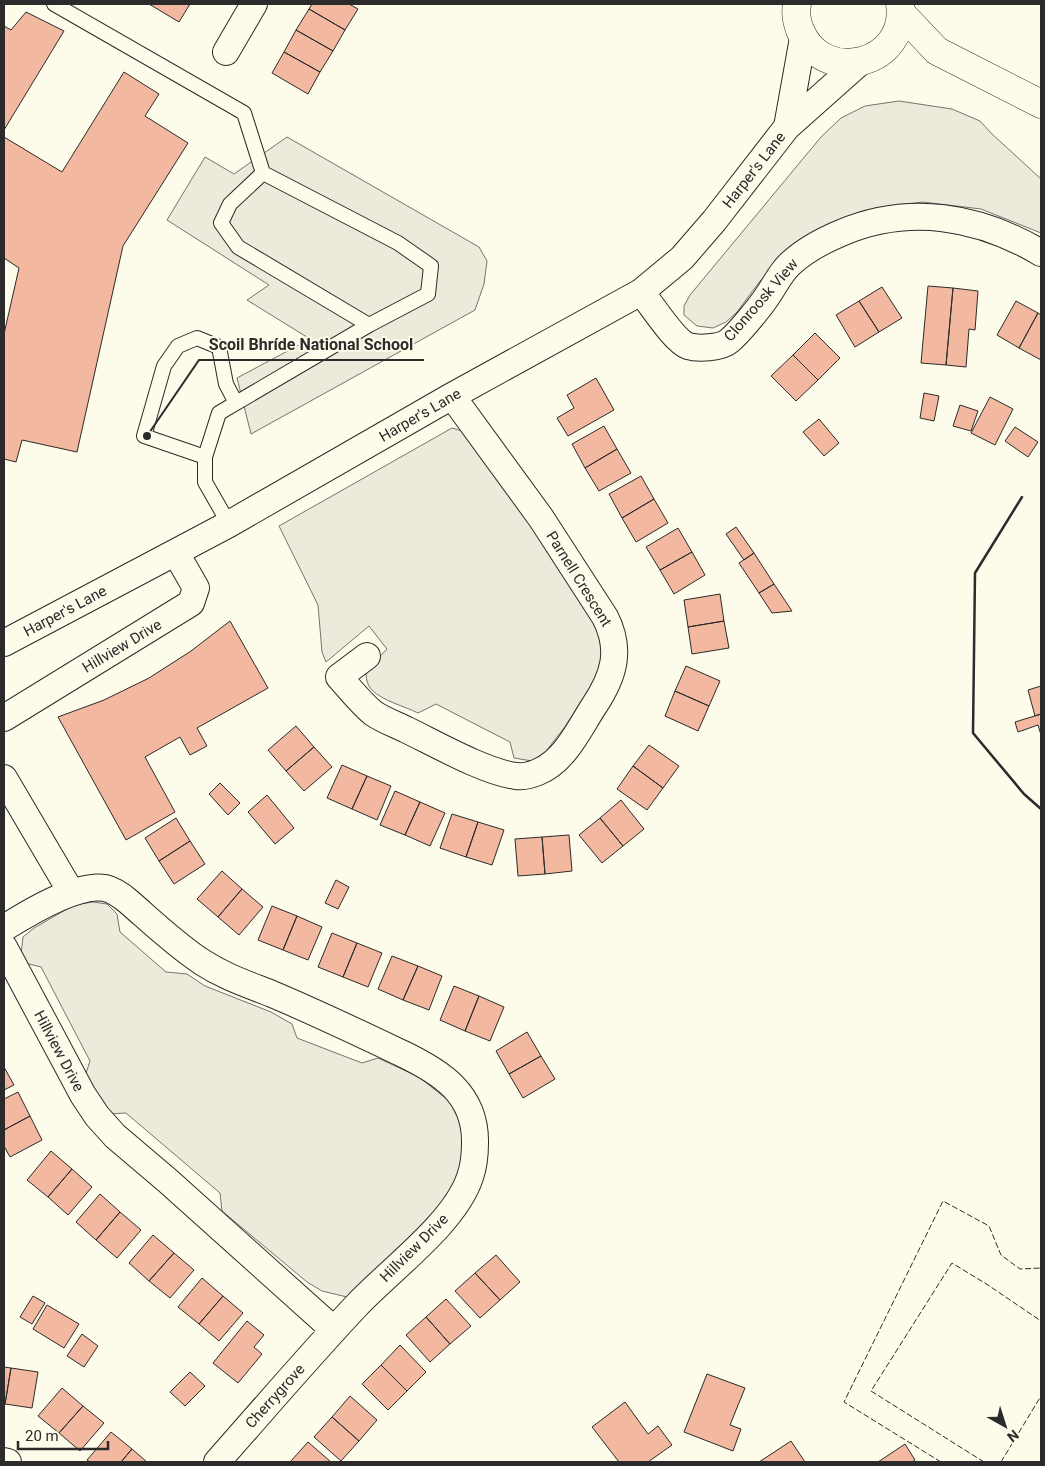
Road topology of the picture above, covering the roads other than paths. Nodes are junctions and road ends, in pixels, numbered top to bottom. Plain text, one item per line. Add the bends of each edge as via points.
1 (54, 4) edge
2 (254, 4) edge
3 (796, 5) edge
4 (900, 8) edge
5 (803, 38) junction
6 (937, 51) junction
7 (226, 52) dead end
8 (871, 57) junction
9 (1041, 104) edge
10 (787, 127) junction
11 (263, 173) junction
12 (1041, 253) edge
13 (642, 292) junction
14 (369, 325) junction
15 (452, 396) junction
16 (236, 403) junction
17 (206, 458) junction
18 (229, 524) junction
19 (176, 553) junction
20 (4, 643) edge
21 (367, 656) dead end
22 (4, 718) edge
23 (4, 778) edge
24 (71, 892) junction
25 (4, 928) edge
26 (4, 948) edge
27 (334, 1330) junction
28 (4, 1461) edge
29 (8, 1462) edge
30 (217, 1462) edge

1 - 11 lane via 244,113
2 - 7 street
3 - 5 street
4 - 6 street
4 - 8 street via 898,27 892,40
5 - 8 street via 827,59 843,64
5 - 10 street, Harper's Lane
6 - 8 street
6 - 9 street
8 - 10 street, Harper's Lane
10 - 13 street, Harper's Lane via 682,258
11 - 14 lane via 230,204 221,223 238,247
11 - 14 lane via 398,243 431,266 428,294
12 - 13 street, Clonroosk View via 1008,236 964,221 915,215 880,219 806,250 788,266 766,299 728,342 710,347 698,348 676,338
13 - 15 street, Harper's Lane
14 - 16 lane
15 - 18 street, Harper's Lane
15 - 21 street, Parnell Crescent via 606,617 615,650 613,670 603,693 562,754 540,771 515,776 482,765 374,713 339,677
16 - 17 lane via 219,413
16 - 17 lane via 226,384 219,347 197,338 178,346 164,366 144,436
17 - 18 lane via 205,482
18 - 19 street, Harper's Lane
19 - 20 street, Harper's Lane
19 - 22 street, Hillview Drive via 196,588 192,603
23 - 24 street
24 - 25 street, Hillview Drive
24 - 27 street, Hillview Drive via 106,888 118,894 200,961 235,981 270,993 429,1068 454,1085 467,1104 475,1128 475,1154 470,1177 460,1198 432,1232
26 - 27 street, Hillview Drive via 97,1116 115,1136
27 - 30 street, Cherrygrove
28 - 29 street

